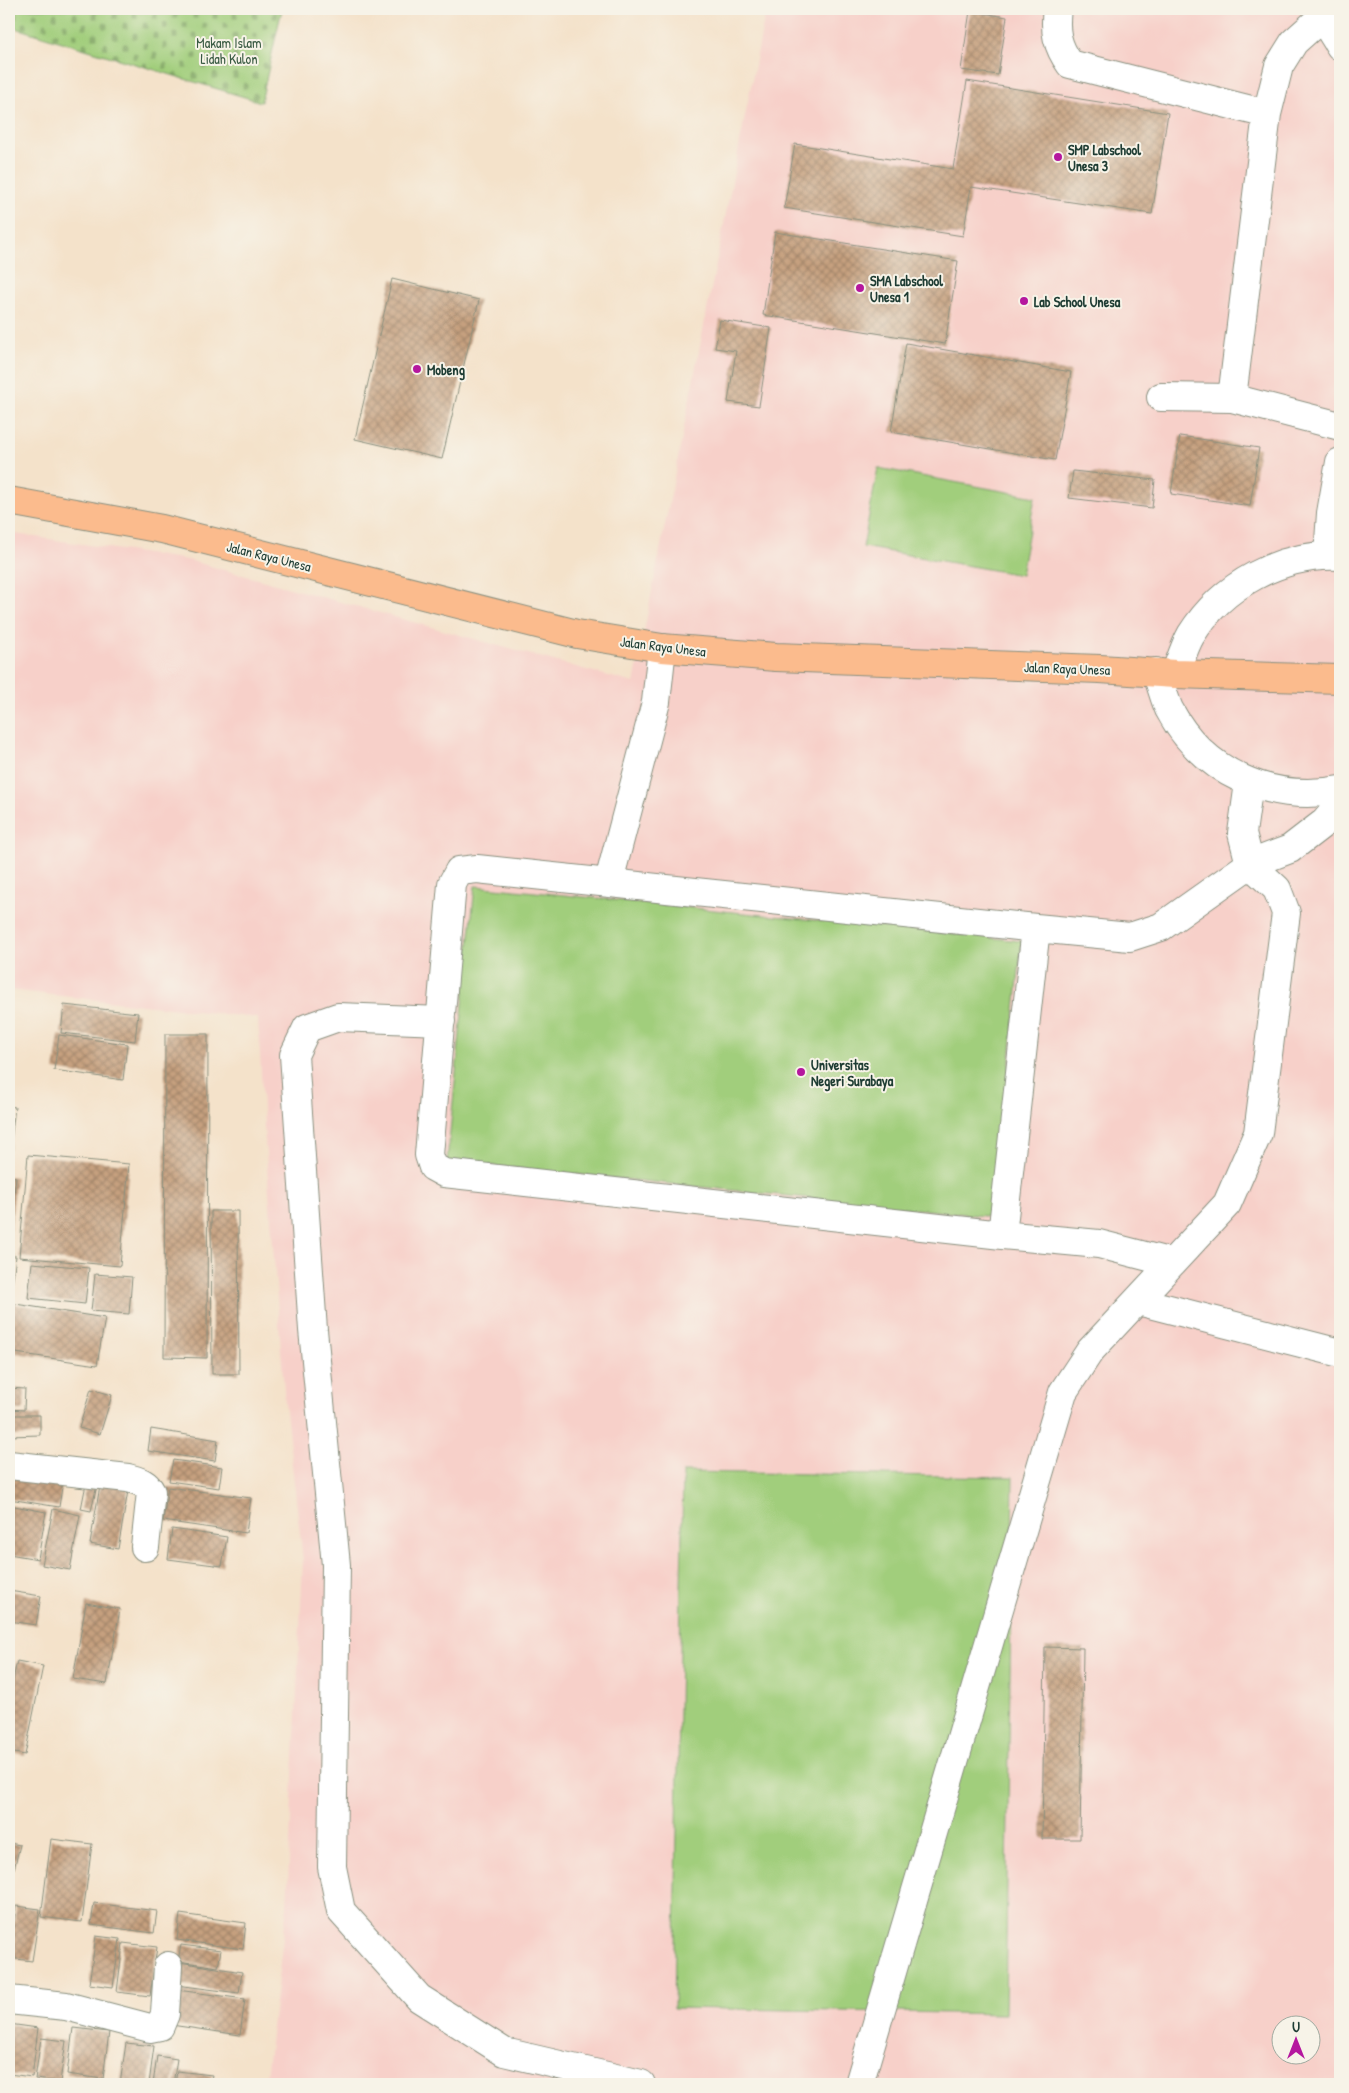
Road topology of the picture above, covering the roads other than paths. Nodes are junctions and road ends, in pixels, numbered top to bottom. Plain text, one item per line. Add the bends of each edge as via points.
1 (1057, 9) edge
2 (1321, 13) edge
3 (1340, 46) edge
4 (1267, 114) junction
5 (1161, 397) dead end
6 (1232, 398) junction
7 (1340, 426) edge
8 (1340, 462) edge
9 (9, 501) edge
10 (1334, 556) edge
11 (662, 648) junction
12 (1166, 673) junction
13 (1338, 677) edge
14 (1249, 783) junction
15 (1340, 790) edge
16 (1340, 804) edge
17 (1250, 864) junction
18 (609, 881) junction
19 (1036, 928) junction
20 (440, 1021) junction
21 (1002, 1235) junction
22 (1172, 1263) junction
23 (1138, 1302) junction
24 (1340, 1353) edge
25 (9, 1465) edge
26 (145, 1546) dead end
27 (168, 1966) dead end
28 (9, 2000) edge
29 (641, 2084) edge
30 (859, 2084) edge

1 - 4 street via 1056,36 1070,64
2 - 3 street
2 - 4 street via 1294,42 1279,66
4 - 6 street
5 - 6 street
6 - 7 street
8 - 10 street via 1331,514
9 - 11 main road, Jalan Raya Unesa via 162,528 577,634
10 - 12 street via 1288,562 1249,578 1216,603
11 - 12 main road, Jalan Raya Unesa via 776,657
11 - 18 street via 656,702
12 - 13 main road, Jalan Raya Unesa
12 - 14 street via 1169,708 1189,739 1216,764
14 - 15 street via 1284,793 1320,794
14 - 17 street via 1242,832
16 - 17 street via 1325,822 1290,849
17 - 19 street via 1161,927 1130,937
17 - 22 street via 1277,889 1286,913 1258,1133 1227,1204
18 - 19 street
18 - 20 street via 477,869 459,871 452,884
19 - 21 street
20 - 21 street via 429,1155 433,1167 444,1173
20 - 29 street via 338,1017 307,1028 294,1055 312,1330 336,1565 332,1867 341,1911 419,1998 504,2052
21 - 22 street via 1099,1244
22 - 23 street
23 - 24 street
23 - 30 street via 1090,1352 1063,1392
25 - 26 street via 142,1482 151,1492
27 - 28 street via 165,2014 160,2026 150,2028 66,2006

